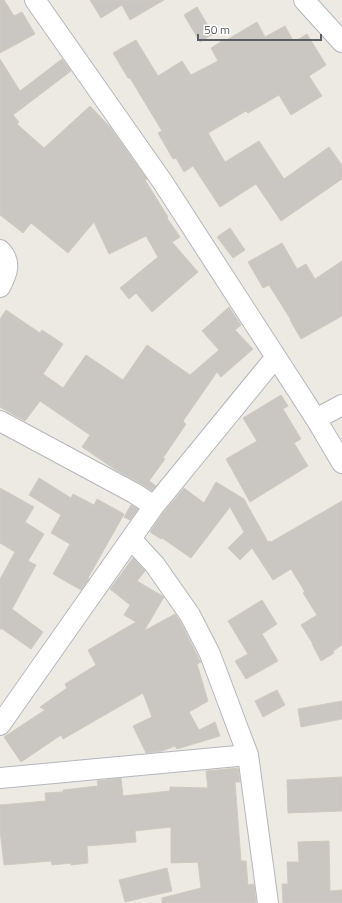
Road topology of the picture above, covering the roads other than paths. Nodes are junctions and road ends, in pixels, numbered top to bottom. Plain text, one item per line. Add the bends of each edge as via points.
1 (35, 0) edge
2 (304, 0) edge
3 (342, 42) edge
4 (0, 250) edge
5 (0, 287) edge
6 (275, 358) junction
7 (342, 405) edge
8 (316, 419) junction
9 (0, 421) edge
10 (342, 463) edge
11 (154, 506) junction
12 (131, 539) junction
13 (0, 725) edge
14 (248, 755) junction
15 (0, 778) edge
16 (268, 903) edge

1 - 6 street via 162,181
2 - 3 street
4 - 5 street via 9,266
6 - 8 street
6 - 11 street
7 - 8 street
8 - 10 street
9 - 11 street
11 - 12 street
12 - 13 street
12 - 14 street via 155,565 190,615 210,654
14 - 15 street
14 - 16 street

